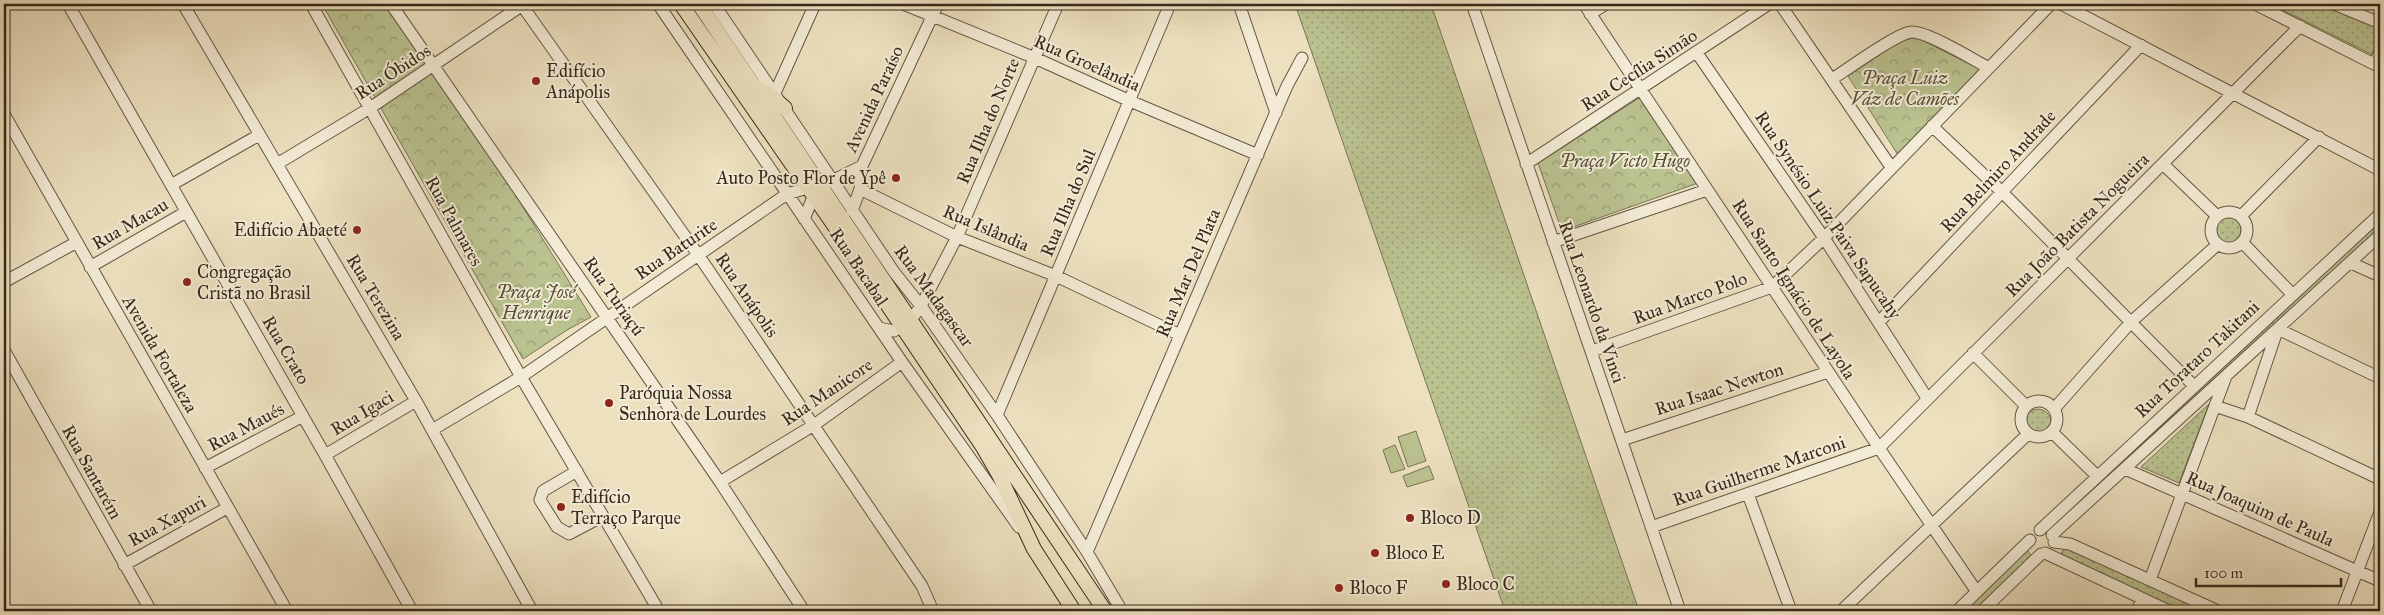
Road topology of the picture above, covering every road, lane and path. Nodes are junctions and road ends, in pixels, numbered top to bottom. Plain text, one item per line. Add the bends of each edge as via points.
1 (68, 4) edge
2 (183, 4) edge
3 (311, 4) edge
4 (391, 4) edge
5 (522, 4) edge
6 (658, 4) edge
7 (681, 4) edge
8 (699, 4) edge
9 (714, 4) edge
10 (815, 4) edge
11 (903, 4) edge
12 (938, 4) edge
13 (1058, 4) edge
14 (1170, 4) edge
15 (1240, 4) edge
16 (1472, 4) edge
17 (1606, 4) edge
18 (1770, 4) edge
19 (1780, 4) edge
20 (2051, 4) edge
21 (2061, 4) edge
22 (2255, 4) edge
23 (2334, 4) edge
24 (1587, 9) edge
25 (932, 16) junction
26 (2380, 23) edge
27 (2300, 26) junction
28 (2141, 45) junction
29 (2380, 50) edge
30 (1698, 53) junction
31 (1034, 58) junction
32 (1302, 58) dead end
33 (434, 66) junction
34 (2377, 66) edge
35 (1989, 68) junction
36 (1832, 79) junction
37 (751, 84) junction
38 (1641, 90) junction
39 (775, 93) junction
40 (2232, 93) junction
41 (1130, 101) junction
42 (370, 108) junction
43 (785, 108) junction
44 (1276, 113) junction
45 (4, 114) edge
46 (1932, 126) junction
47 (260, 135) junction
48 (2319, 137) junction
49 (1258, 155) junction
50 (277, 164) junction
51 (1526, 164) junction
52 (2164, 164) junction
53 (862, 166) junction
54 (1891, 167) junction
55 (2380, 170) edge
56 (171, 185) junction
57 (818, 187) junction
58 (860, 189) junction
59 (1708, 190) junction
60 (2002, 192) junction
61 (787, 194) junction
62 (852, 211) junction
63 (186, 212) junction
64 (2380, 214) edge
65 (2217, 216) junction
66 (2241, 216) junction
67 (804, 219) junction
68 (2380, 236) edge
69 (957, 237) junction
70 (1824, 238) junction
71 (77, 242) junction
72 (1553, 242) junction
73 (2242, 242) junction
74 (2217, 245) junction
75 (699, 256) junction
76 (2068, 260) junction
77 (2351, 263) junction
78 (90, 267) junction
79 (1056, 276) junction
80 (2380, 276) edge
81 (4, 282) edge
82 (1772, 287) junction
83 (2292, 294) junction
84 (921, 306) junction
85 (2270, 314) junction
86 (606, 316) junction
87 (1880, 322) junction
88 (2131, 322) junction
89 (905, 324) junction
90 (879, 328) junction
91 (2278, 329) junction
92 (1180, 336) junction
93 (4, 350) edge
94 (1592, 351) junction
95 (1973, 353) junction
96 (902, 362) junction
97 (1828, 372) junction
98 (521, 376) junction
99 (2225, 377) junction
100 (2380, 378) edge
101 (2194, 386) junction
102 (1927, 398) junction
103 (416, 400) junction
104 (2026, 406) junction
105 (2216, 406) junction
106 (2054, 409) junction
107 (997, 415) junction
108 (303, 416) junction
109 (2248, 417) junction
110 (814, 425) junction
111 (432, 430) junction
112 (2052, 432) junction
113 (2028, 434) junction
114 (1622, 440) junction
115 (1879, 448) junction
116 (325, 455) junction
117 (205, 468) junction
118 (2125, 469) junction
119 (577, 471) junction
120 (2097, 476) junction
121 (2380, 479) edge
122 (720, 482) junction
123 (2182, 493) junction
124 (1748, 494) junction
125 (227, 508) junction
126 (2380, 512) edge
127 (603, 516) junction
128 (1931, 525) junction
129 (1651, 526) junction
130 (2040, 530) junction
131 (2053, 539) junction
132 (2030, 540) junction
133 (1034, 548) junction
134 (1088, 552) junction
135 (2043, 554) junction
136 (124, 565) junction
137 (2358, 571) junction
138 (2150, 580) junction
139 (2380, 581) edge
140 (1977, 592) junction
141 (2142, 599) junction
142 (151, 611) edge
143 (287, 611) edge
144 (412, 611) edge
145 (532, 611) edge
146 (659, 611) edge
147 (804, 611) edge
148 (933, 611) edge
149 (1074, 611) edge
150 (1105, 611) edge
151 (1122, 611) edge
152 (1680, 611) edge
153 (1791, 611) edge
154 (1841, 611) edge
155 (1957, 611) edge
156 (1982, 611) edge
157 (2137, 611) edge
158 (2169, 611) edge
159 (2218, 611) edge
160 (2342, 611) edge

1 - 56 street, Rua Crato
2 - 47 street, Rua Terezina
3 - 42 street, Rua Palmares
4 - 33 street, Rua Turiaçú
5 - 33 street, Rua Óbidos
5 - 75 street, Rua Anápolis
6 - 61 street, Rua Bacabal
7 - 57 main road
8 - 37 main road
9 - 39 street, Rua Madagascar
10 - 39 street
11 - 25 street, Rua Groelândia
12 - 25 street, Avenida Paraíso
13 - 31 street, Rua Ilha do Norte
14 - 41 street, Rua Ilha do Sul
15 - 44 street
16 - 51 street, Rua Leonardo da Vinci
17 - 24 street
18 - 30 street, Rua Cecília Simão
19 - 36 street
20 - 35 street
21 - 28 street
22 - 27 street
23 - 26 street
24 - 38 street, Rua Santo Ignácio de Layola
25 - 31 street, Rua Groelândia
25 - 53 street, Avenida Paraíso
27 - 34 street
27 - 40 street, Rua João Batista Nogueira
28 - 40 street
28 - 60 street, Rua Belmiro Andrade
29 - 34 street
30 - 38 street, Rua Cecília Simão
30 - 70 street, Rua Synésio Luiz Paiva Sapucahy
31 - 41 street, Rua Groelândia
31 - 69 street, Rua Ilha do Norte
32 - 44 street, Rua Mar Del Plata
33 - 42 street, Rua Óbidos
33 - 86 street, Rua Turiaçú
35 - 36 street via 1922,34 1910,32
35 - 46 street
36 - 54 street
37 - 43 main road
37 - 57 main road
38 - 51 street, Rua Cecília Simão
38 - 59 street, Rua Santo Ignácio de Layola
39 - 43 street, Rua Madagascar
40 - 48 street
40 - 52 street, Rua João Batista Nogueira
41 - 49 street, Rua Groelândia
41 - 79 street, Rua Ilha do Sul
42 - 50 street, Rua Óbidos
42 - 98 street, Rua Palmares
43 - 57 street, Rua Madagascar
44 - 49 street, Rua Mar Del Plata
45 - 71 street, Avenida Fortaleza
46 - 54 street
46 - 60 street
47 - 50 street, Rua Terezina
47 - 56 street
48 - 55 street
48 - 66 street
49 - 92 street, Rua Mar Del Plata
50 - 103 street, Rua Terezina
51 - 72 street, Rua Leonardo da Vinci
52 - 65 street
52 - 76 street, Rua João Batista Nogueira
53 - 57 street, Rua Baturite
53 - 58 street, Avenida Paraíso
54 - 70 street
56 - 63 street, Rua Crato
57 - 61 street, Rua Baturite
57 - 62 street, Rua Madagascar
57 - 67 street
57 - 89 main road
58 - 62 street, Avenida Paraíso
58 - 69 street, Rua Islândia
59 - 72 street
59 - 82 street, Rua Santo Ignácio de Layola
60 - 76 street
60 - 87 street, Rua Belmiro Andrade
61 - 67 street, Rua Bacabal
61 - 75 street, Rua Baturite
62 - 84 street, Rua Madagascar
63 - 78 street, Rua Macau
63 - 108 street, Rua Crato
64 - 83 street, Rua Torataro Takitani
65 - 66 street via 2228,212
65 - 74 street via 2210,233
66 - 73 street via 2247,228
67 - 90 street, Rua Bacabal
68 - 77 street
69 - 79 street, Rua Islândia
69 - 84 street, Rua Ilha do Norte
70 - 82 street
70 - 87 street, Rua Synésio Luiz Paiva Sapucahy
71 - 78 street, Avenida Fortaleza
71 - 81 street
72 - 94 street, Rua Leonardo da Vinci
73 - 74 street via 2229,248
73 - 83 street
74 - 88 street
75 - 86 street, Rua Baturite
75 - 110 street, Rua Anápolis
76 - 88 street
76 - 95 street, Rua João Batista Nogueira
77 - 80 street
77 - 91 street
78 - 117 street, Avenida Fortaleza
79 - 92 street, Rua Islândia
79 - 107 street, Rua Ilha do Sul
82 - 94 street, Rua Marco Polo
82 - 97 street, Rua Santo Ignácio de Layola
83 - 85 street, Rua Torataro Takitani
84 - 89 street, Rua Ilha do Norte
84 - 107 street, Rua Madagascar
85 - 91 street
85 - 101 street, Rua Torataro Takitani
86 - 98 street, Rua Baturite
86 - 122 street, Rua Turiaçú
87 - 102 street, Rua Synésio Luiz Paiva Sapucahy
88 - 101 street
88 - 106 street
89 - 90 street via 894,331
89 - 133 main road via 999,475
89 - 150 main road
90 - 96 street, Rua Bacabal
91 - 99 street
91 - 100 street
91 - 109 street
92 - 134 street, Rua Mar Del Plata
93 - 136 street, Rua Santarém
94 - 114 street, Rua Leonardo da Vinci
95 - 102 street, Rua João Batista Nogueira
95 - 104 street
96 - 110 street, Rua Manicore
96 - 133 street, Rua Bacabal
97 - 114 street, Rua Isaac Newton
97 - 115 street, Rua Santo Ignácio de Layola
98 - 111 street, Rua Baturite
98 - 119 street, Rua Palmares
99 - 105 street
99 - 118 street
101 - 120 street, Rua Torataro Takitani
102 - 115 street, Rua João Batista Nogueira
103 - 111 street, Rua Terezina
103 - 116 street, Rua Igaci
104 - 106 street via 2038,401 2050,404
104 - 113 street via 2021,422
105 - 109 street
105 - 123 street
106 - 112 street via 2057,423
107 - 134 street, Rua Madagascar
108 - 116 street, Rua Crato
108 - 117 street, Rua Maués
109 - 121 street
110 - 122 street, Rua Manicore
110 - 148 street, Rua Anápolis via 922,586
111 - 145 street, Rua Terezina
112 - 113 street via 2039,438
112 - 120 street
113 - 128 street
114 - 129 street, Rua Leonardo da Vinci
115 - 124 street, Rua Guilherme Marconi
115 - 128 street, Rua Santo Ignácio de Layola
116 - 144 street, Rua Crato
117 - 125 street, Avenida Fortaleza
118 - 123 street, Rua Joaquim de Paula
118 - 131 street
119 - 127 street, Rua Palmares
119 - 127 street via 544,491 540,500 557,527 569,534
120 - 130 street, Rua Torataro Takitani
122 - 147 street, Rua Turiaçú
123 - 137 street, Rua Joaquim de Paula
123 - 138 street
124 - 129 street, Rua Guilherme Marconi
124 - 153 street
125 - 136 street, Rua Xapuri
125 - 143 street, Avenida Fortaleza
126 - 137 street
127 - 146 street, Rua Palmares
128 - 140 street, Rua Santo Ignácio de Layola
128 - 154 street
129 - 152 street, Rua Leonardo da Vinci
130 - 131 street via 2047,531
130 - 132 street
131 - 135 street via 2052,548
131 - 138 street
132 - 135 street via 2034,550
132 - 140 street
133 - 149 main road
134 - 151 street, Rua Madagascar
135 - 141 street
135 - 156 street
136 - 142 street, Rua Santarém
137 - 139 street, Rua Joaquim de Paula
137 - 160 street
138 - 159 street
140 - 155 street
141 - 157 street
141 - 158 street

